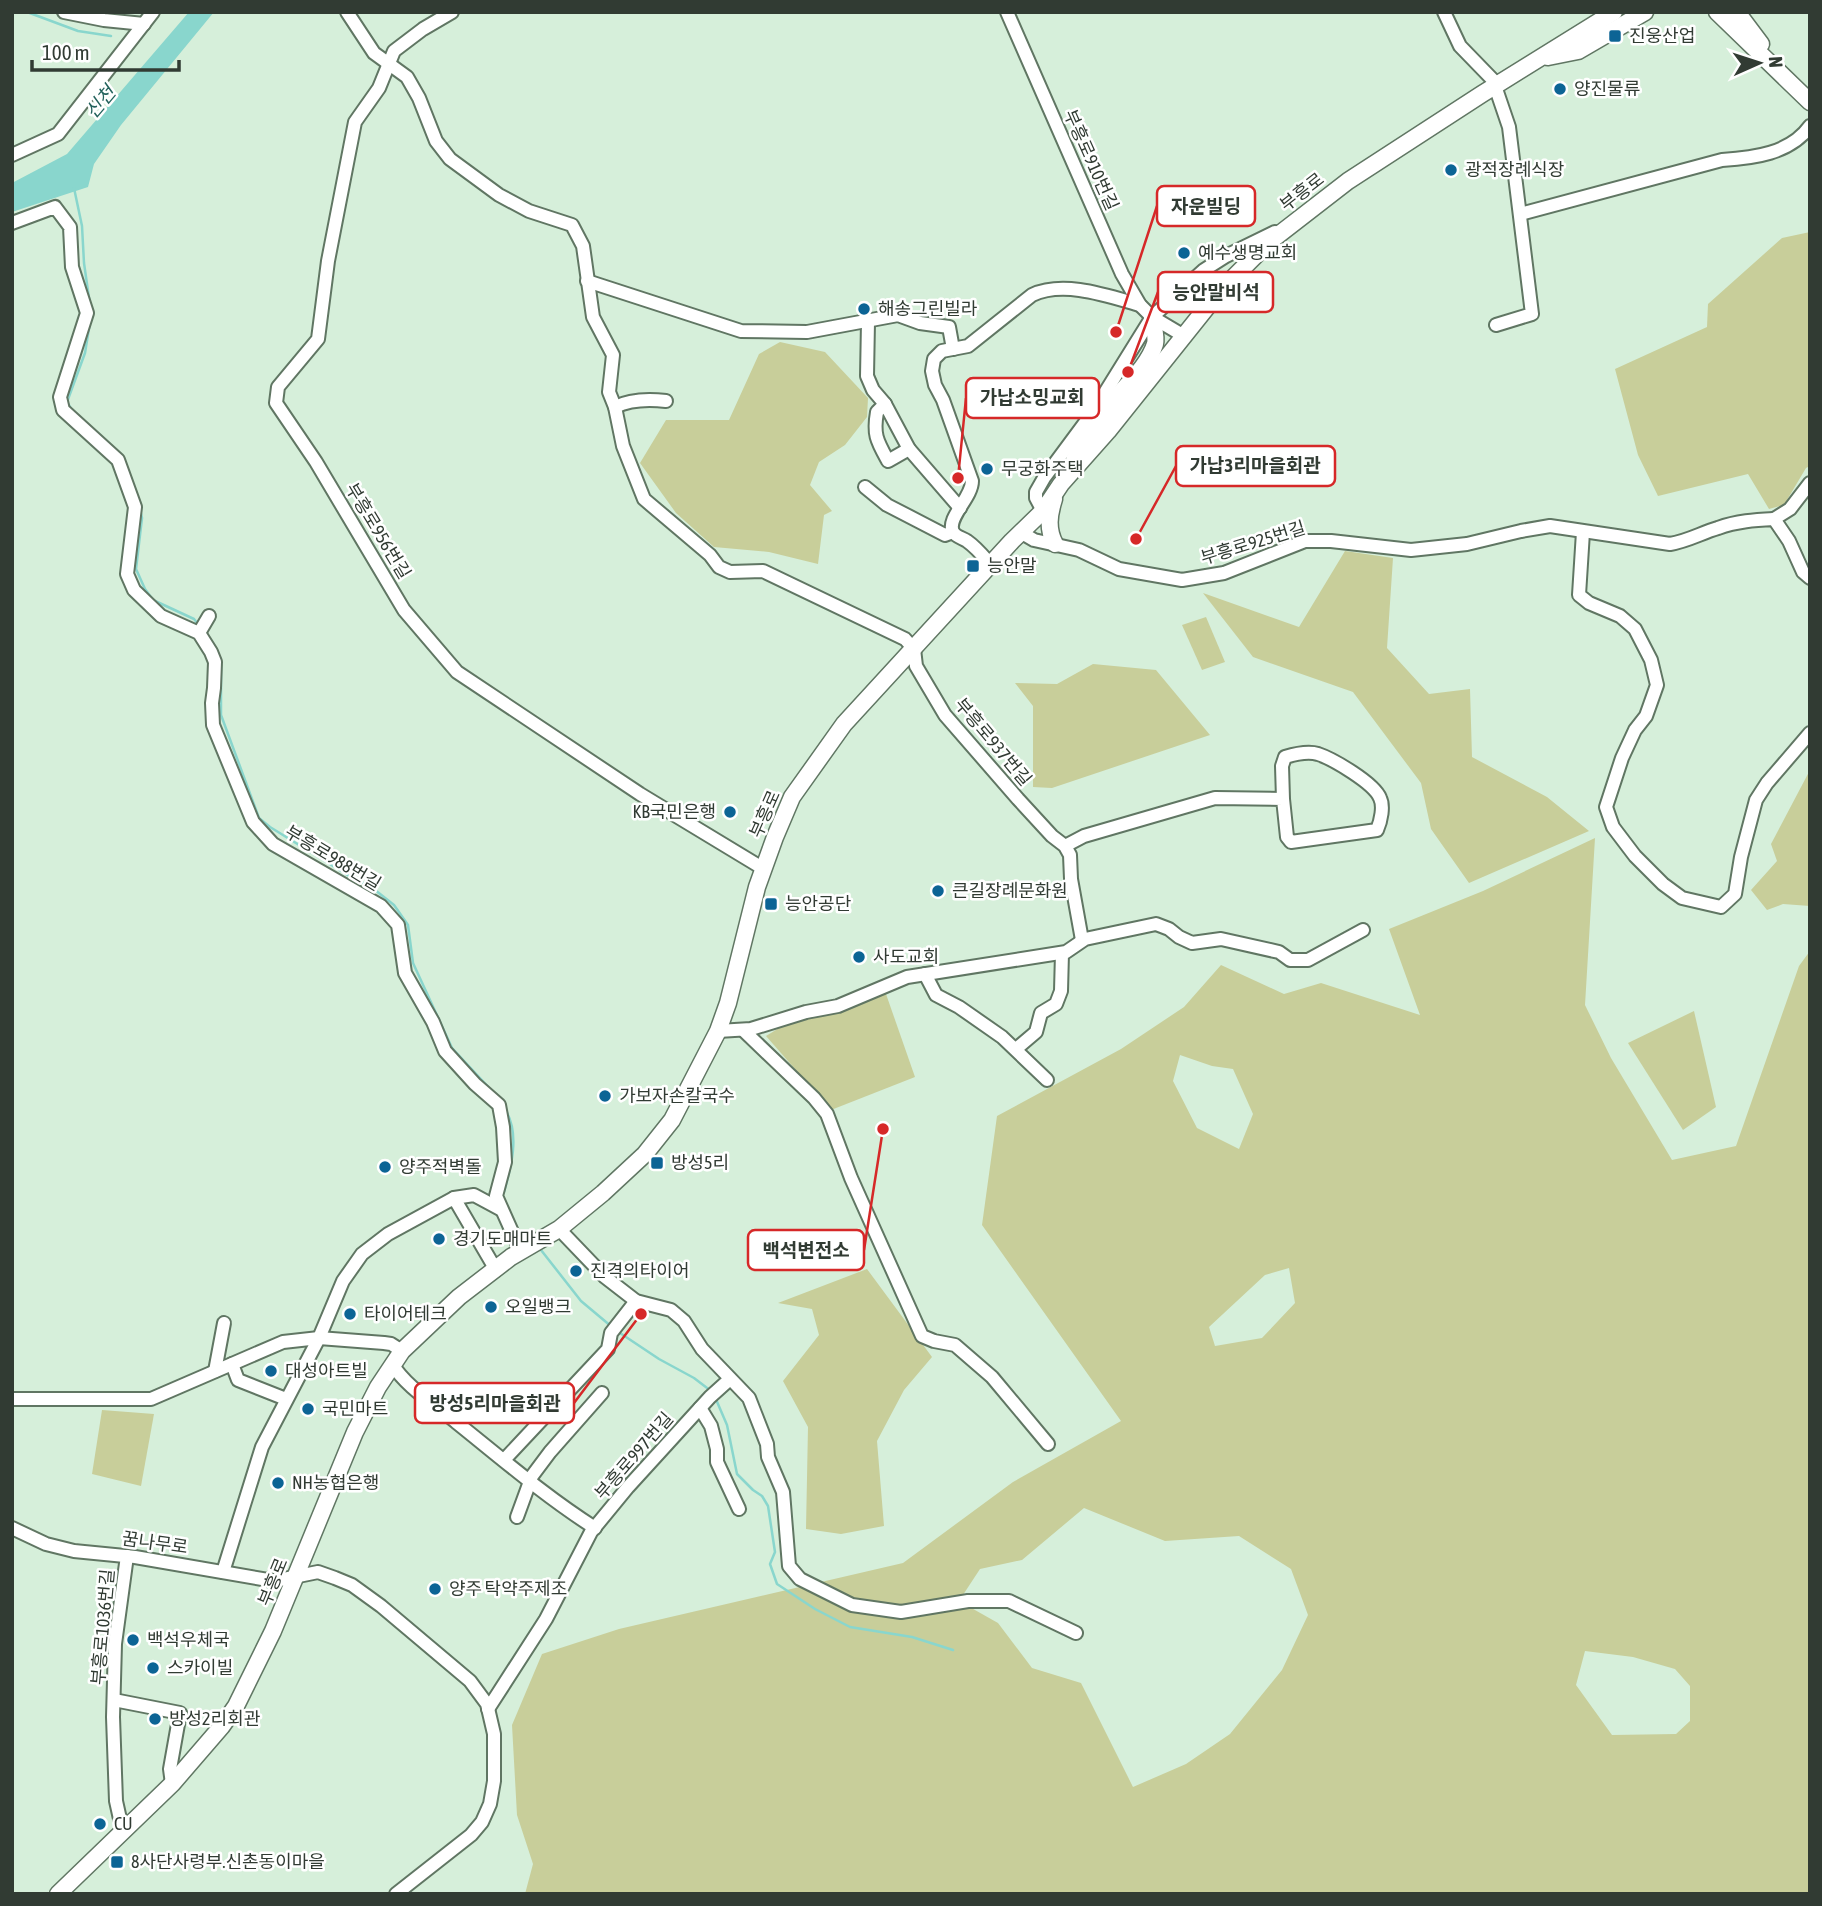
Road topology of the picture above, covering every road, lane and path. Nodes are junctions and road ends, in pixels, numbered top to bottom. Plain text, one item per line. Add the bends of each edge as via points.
1 (64, 12) edge
2 (153, 12) edge
3 (347, 12) edge
4 (452, 12) edge
5 (1007, 12) edge
6 (1444, 12) edge
7 (1604, 12) edge
8 (1614, 12) edge
9 (1646, 12) edge
10 (1709, 12) edge
11 (1717, 12) edge
12 (1633, 16) edge
13 (1733, 19) edge
14 (144, 24) junction
15 (1589, 27) junction
16 (1539, 59) junction
17 (388, 64) junction
18 (1496, 86) junction
19 (1810, 102) edge
20 (1810, 126) edge
21 (12, 155) edge
22 (1520, 214) junction
23 (12, 223) edge
24 (1289, 226) junction
25 (587, 281) junction
26 (1140, 305) junction
27 (1152, 317) junction
28 (868, 322) junction
29 (1496, 325) dead end
30 (1184, 336) junction
31 (953, 349) junction
32 (666, 401) dead end
33 (885, 404) junction
34 (615, 407) junction
35 (909, 449) junction
36 (1810, 483) edge
37 (865, 487) dead end
38 (1058, 489) junction
39 (960, 508) junction
40 (1043, 511) junction
41 (1774, 519) junction
42 (953, 532) junction
43 (1583, 532) junction
44 (1022, 533) junction
45 (1055, 544) junction
46 (991, 565) junction
47 (1810, 578) edge
48 (209, 616) dead end
49 (199, 633) junction
50 (914, 649) junction
51 (1810, 733) edge
52 (1283, 799) junction
53 (1065, 846) junction
54 (764, 869) junction
55 (1363, 930) dead end
56 (1082, 940) junction
57 (1062, 953) junction
58 (925, 974) junction
59 (743, 1030) junction
60 (718, 1031) junction
61 (1016, 1049) junction
62 (1047, 1080) dead end
63 (454, 1198) junction
64 (500, 1209) junction
65 (559, 1229) junction
66 (521, 1252) junction
67 (496, 1270) junction
68 (636, 1301) junction
69 (223, 1323) dead end
70 (318, 1338) junction
71 (402, 1350) junction
72 (232, 1364) junction
73 (392, 1364) junction
74 (215, 1371) junction
75 (730, 1380) junction
76 (602, 1394) dead end
77 (12, 1399) edge
78 (286, 1399) junction
79 (700, 1408) junction
80 (1048, 1444) dead end
81 (504, 1460) junction
82 (532, 1482) junction
83 (739, 1508) dead end
84 (517, 1517) dead end
85 (12, 1528) edge
86 (595, 1528) junction
87 (127, 1556) junction
88 (223, 1572) junction
89 (296, 1576) junction
90 (1076, 1633) dead end
91 (114, 1700) junction
92 (488, 1709) junction
93 (172, 1784) junction
94 (129, 1825) junction
95 (58, 1894) edge
96 (396, 1894) edge

1 - 14 street
2 - 14 street
3 - 17 street via 374,53
4 - 17 street, 부흥로956번길 via 394,51
5 - 26 street, 부흥로910번길 via 1111,250
6 - 18 street via 1460,46
7 - 15 main road
8 - 15 main road, 부흥로
9 - 12 main road
10 - 13 main road
11 - 13 main road
12 - 16 main road via 1578,51
13 - 19 main road
14 - 21 street via 58,134
15 - 16 main road, 부흥로
16 - 18 main road, 부흥로
17 - 25 street via 407,77 436,141 450,159 499,195 572,225 583,246
17 - 54 street, 부흥로956번길 via 379,88 355,122 318,340 278,387 276,403 404,610 457,671 640,794
18 - 22 street via 1509,127
18 - 24 main road, 부흥로 via 1348,181
20 - 22 street via 1783,148 1753,158 1722,160
22 - 29 street via 1532,314
23 - 49 street via 55,207 70,227 72,267 87,313 60,397 63,411 118,460 135,507 128,574 134,590 161,616
24 - 27 street via 1204,270
24 - 30 main road, 부흥로 via 1219,292
25 - 28 street via 741,331 807,332
25 - 34 street via 593,317 612,355 609,392
26 - 27 street, 부흥로910번길
26 - 31 street via 1069,290 1042,291 968,346
27 - 30 street, 부흥로910번길
27 - 38 main road via 1155,343 1150,353 1088,435
27 - 40 street via 1036,492
28 - 31 street via 898,315 949,327
28 - 33 street via 867,376
30 - 38 main road, 부흥로
31 - 39 street via 937,355 932,371 970,473 972,488
32 - 34 street via 625,402
33 - 35 street
33 - 35 street via 877,412 874,431 878,445 888,461
34 - 50 street via 623,446 643,499 719,567 730,572 763,571 905,639
35 - 39 street
36 - 41 street via 1790,509
37 - 42 street via 887,505 945,535
38 - 40 main road, 부흥로
38 - 45 main road via 1049,523
39 - 42 street
40 - 44 main road, 부흥로
41 - 43 street, 부흥로925번길 via 1747,520 1670,544
41 - 47 street
42 - 46 street
43 - 45 street, 부흥로925번길 via 1550,526 1467,544 1411,550 1305,541 1224,573 1182,580 1119,569
43 - 51 street via 1579,595 1635,629 1651,660 1657,685 1622,758 1606,807 1613,827 1663,884 1682,898 1721,907 1735,894 1756,800
44 - 45 street, 부흥로925번길
44 - 46 main road, 부흥로
46 - 50 main road, 부흥로
48 - 49 street
49 - 64 street, 부흥로988번길 via 215,662 213,725 253,822 273,844 381,906 398,925 405,973 445,1051 499,1105 505,1162 496,1196
50 - 53 street, 부흥로937번길 via 916,666 946,715 1017,799
50 - 54 main road, 부흥로 via 844,724 792,797
52 - 52 street via 1291,842 1377,830 1381,822 1381,799 1376,791 1340,764 1316,754 1285,757
52 - 53 street via 1215,798 1084,836
53 - 56 street
54 - 60 main road, 부흥로
55 - 56 street via 1308,960 1290,960 1279,952 1221,939 1192,943 1156,924
56 - 57 street
57 - 58 street
57 - 61 street via 1061,992 1056,1004 1041,1013 1036,1032
58 - 59 street via 838,1006
58 - 61 street via 936,995
59 - 60 street
59 - 80 street via 827,1114 922,1336 955,1345 992,1377
60 - 65 main road, 부흥로 via 683,1100 655,1142 624,1175
61 - 62 street
63 - 64 street via 474,1195
63 - 67 street
63 - 70 street via 388,1234 362,1254
64 - 66 street, 부흥로988번길
65 - 66 main road, 부흥로
65 - 68 street via 605,1277
66 - 67 main road, 부흥로
67 - 71 main road, 부흥로
68 - 75 street via 671,1310
68 - 81 street via 614,1328 608,1349
69 - 74 street
70 - 71 street via 391,1344
70 - 72 street via 283,1342
70 - 78 street
71 - 73 main road, 부흥로
72 - 74 street
72 - 78 street via 238,1380
73 - 81 street via 399,1376
73 - 89 main road, 부흥로 via 344,1458
74 - 77 street via 151,1399
75 - 79 street, 부흥로997번길
75 - 90 street via 749,1398 767,1444 783,1492 789,1566 800,1579 852,1605 901,1612 968,1601 1009,1601
76 - 82 street via 550,1452
78 - 88 street via 262,1447
79 - 83 street via 711,1426 717,1462
79 - 86 street, 부흥로997번길
81 - 82 street
82 - 84 street
82 - 86 street
85 - 87 street, 꿈나무로 via 74,1551
86 - 92 street, 부흥로997번길
87 - 88 street, 꿈나무로
87 - 91 street, 부흥로1036번길 via 115,1644
88 - 89 street, 꿈나무로 via 274,1581
89 - 92 street, 꿈나무로 via 318,1572 363,1592 470,1681
89 - 93 main road, 부흥로 via 236,1706
91 - 93 street, 부흥로1036번길 via 180,1713 170,1769
91 - 94 street, 부흥로1036번길 via 116,1801 120,1819
92 - 96 street via 494,1734 494,1782 482,1822
93 - 94 main road, 부흥로
94 - 95 main road, 부흥로

